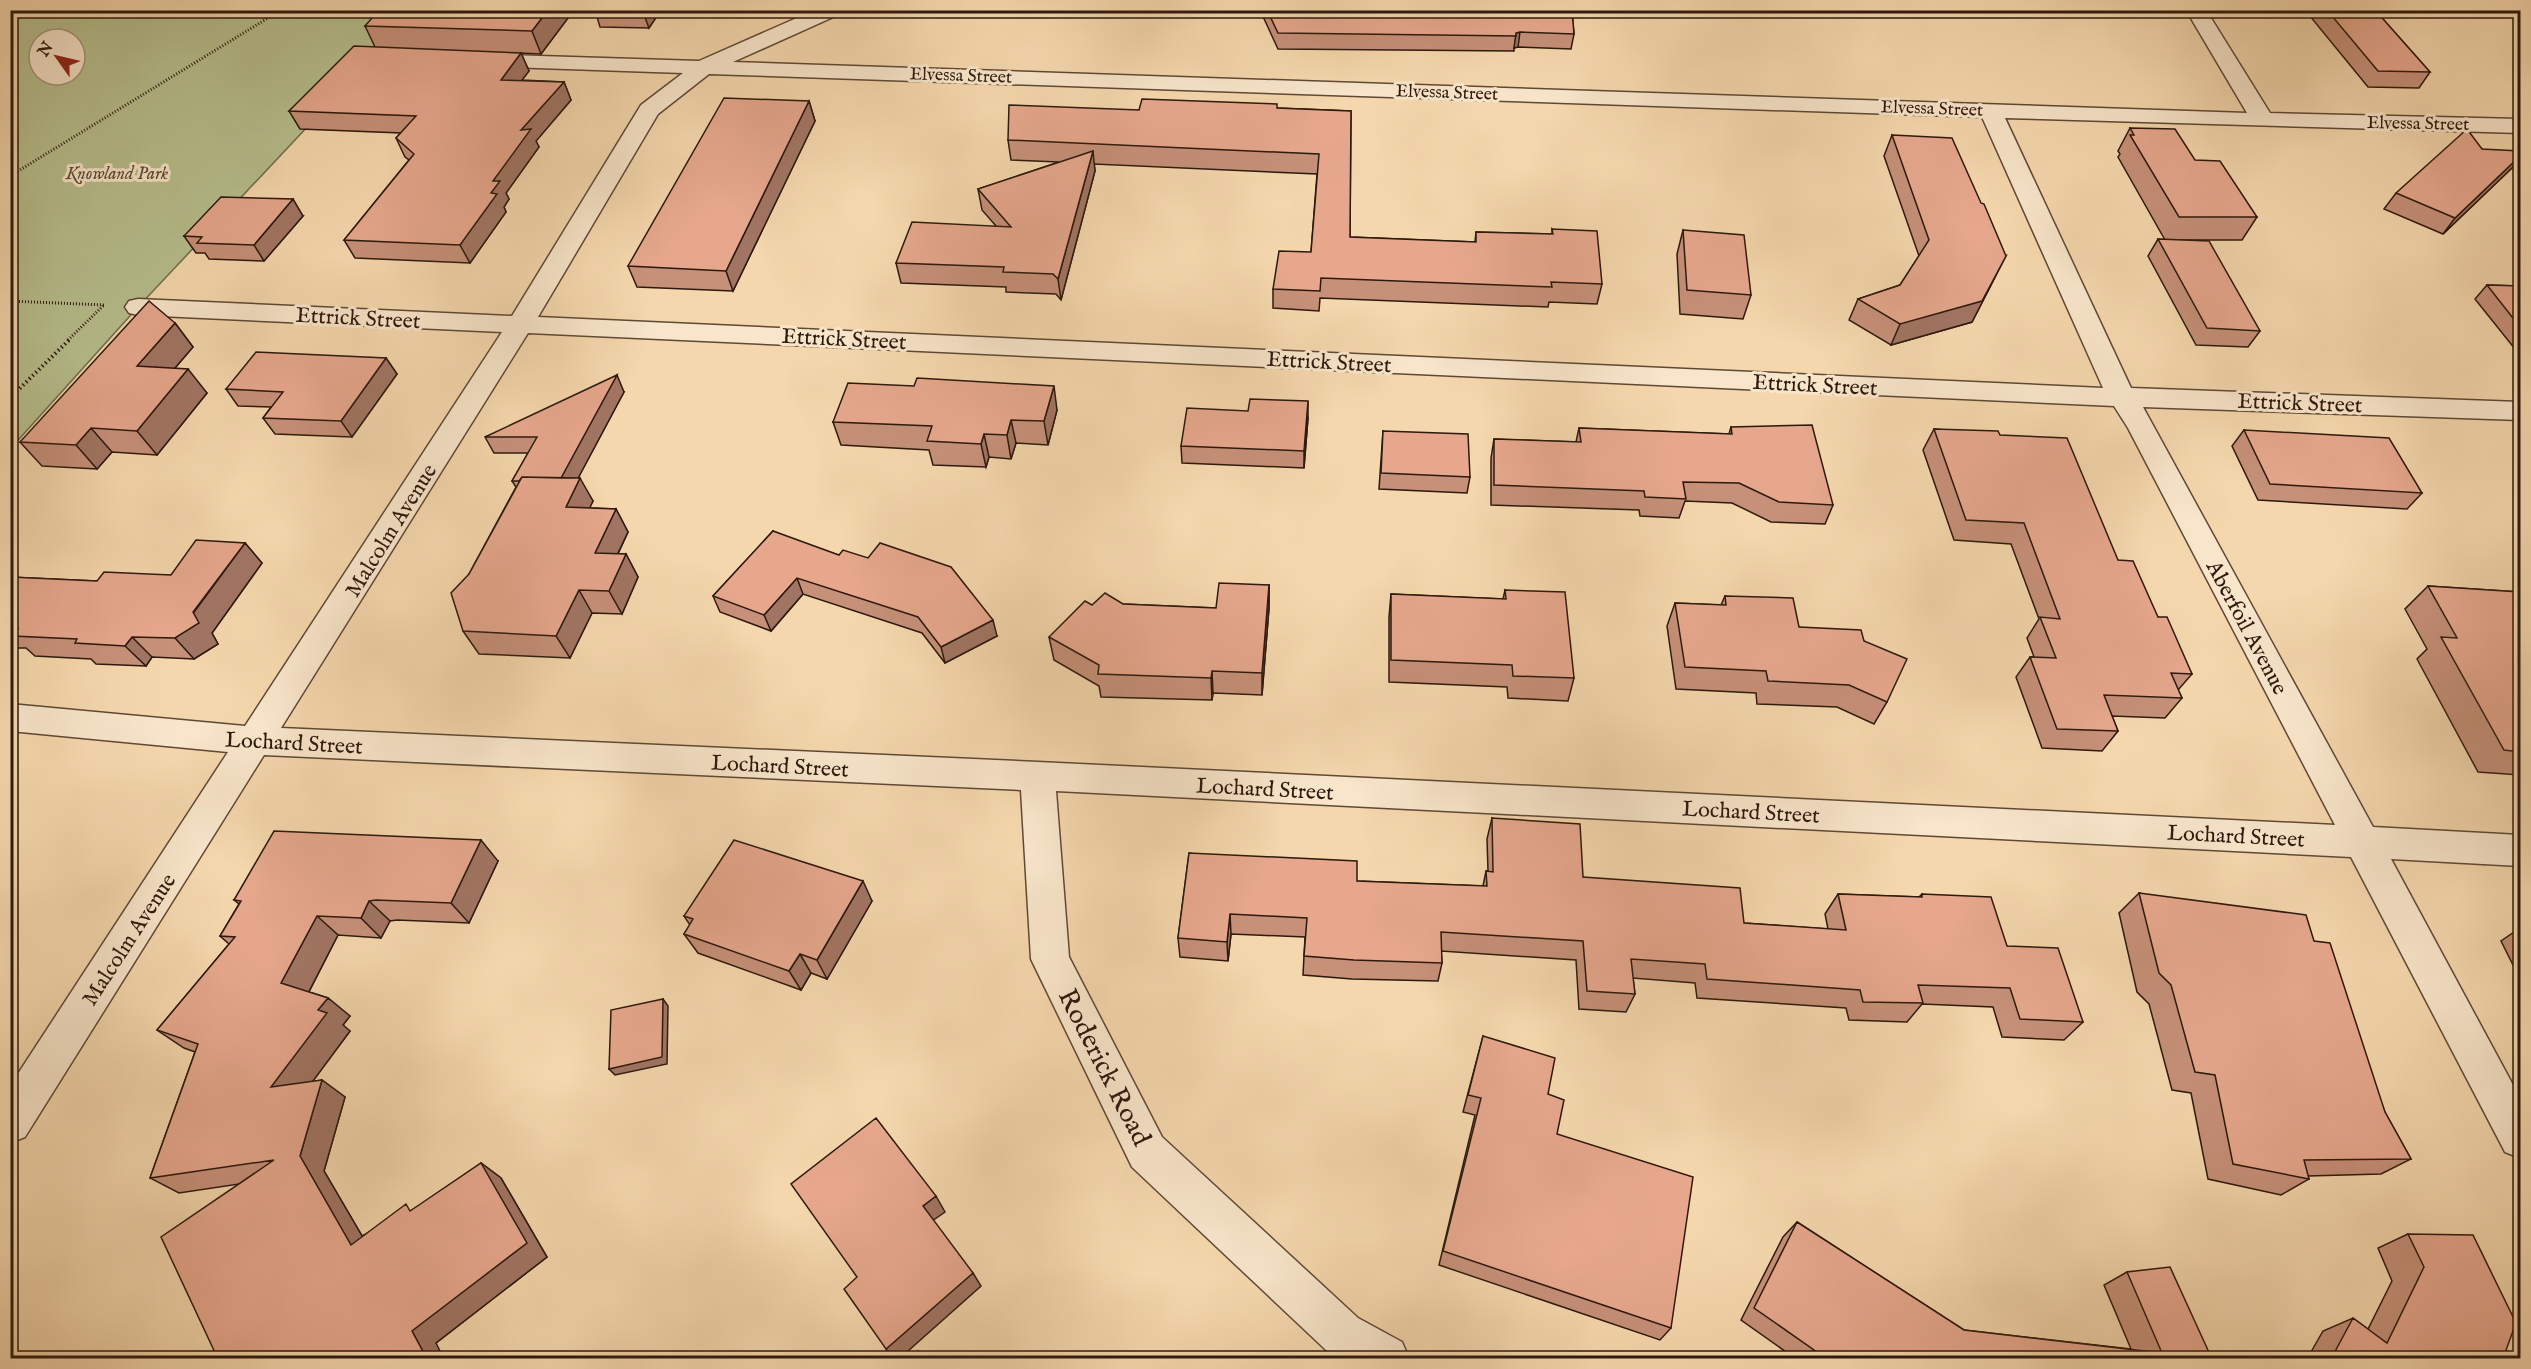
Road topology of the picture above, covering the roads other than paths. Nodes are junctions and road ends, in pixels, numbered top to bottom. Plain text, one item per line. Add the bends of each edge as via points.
1 (833, 10) edge
2 (2199, 15) dead end
3 (456, 59) edge
4 (706, 66) junction
5 (1990, 110) junction
6 (2263, 120) junction
7 (2520, 126) edge
8 (138, 307) road end
9 (521, 323) junction
10 (2121, 396) junction
11 (2520, 411) edge
12 (10, 717) edge
13 (255, 741) junction
14 (1038, 776) junction
15 (2362, 841) junction
16 (2520, 850) edge
17 (10, 1123) edge
18 (2520, 1138) edge
19 (1386, 1359) edge

1 - 4 street, Malcolm Avenue
2 - 6 street
3 - 4 street, Elvessa Street
4 - 5 street, Elvessa Street
4 - 9 street, Malcolm Avenue via 649,110
5 - 6 street, Elvessa Street
5 - 10 street, Aberfoil Avenue
6 - 7 street, Elvessa Street
8 - 9 street, Ettrick Street
9 - 10 street, Ettrick Street
9 - 13 street, Malcolm Avenue
10 - 11 street, Ettrick Street
10 - 15 street, Aberfoil Avenue via 2141,426
12 - 13 street, Lochard Street
13 - 14 street, Lochard Street
13 - 17 street, Malcolm Avenue
14 - 15 street, Lochard Street
14 - 19 street, Roderick Road via 1050,959 1147,1152 1342,1334
15 - 16 street, Lochard Street
15 - 18 street, Aberfoil Avenue

